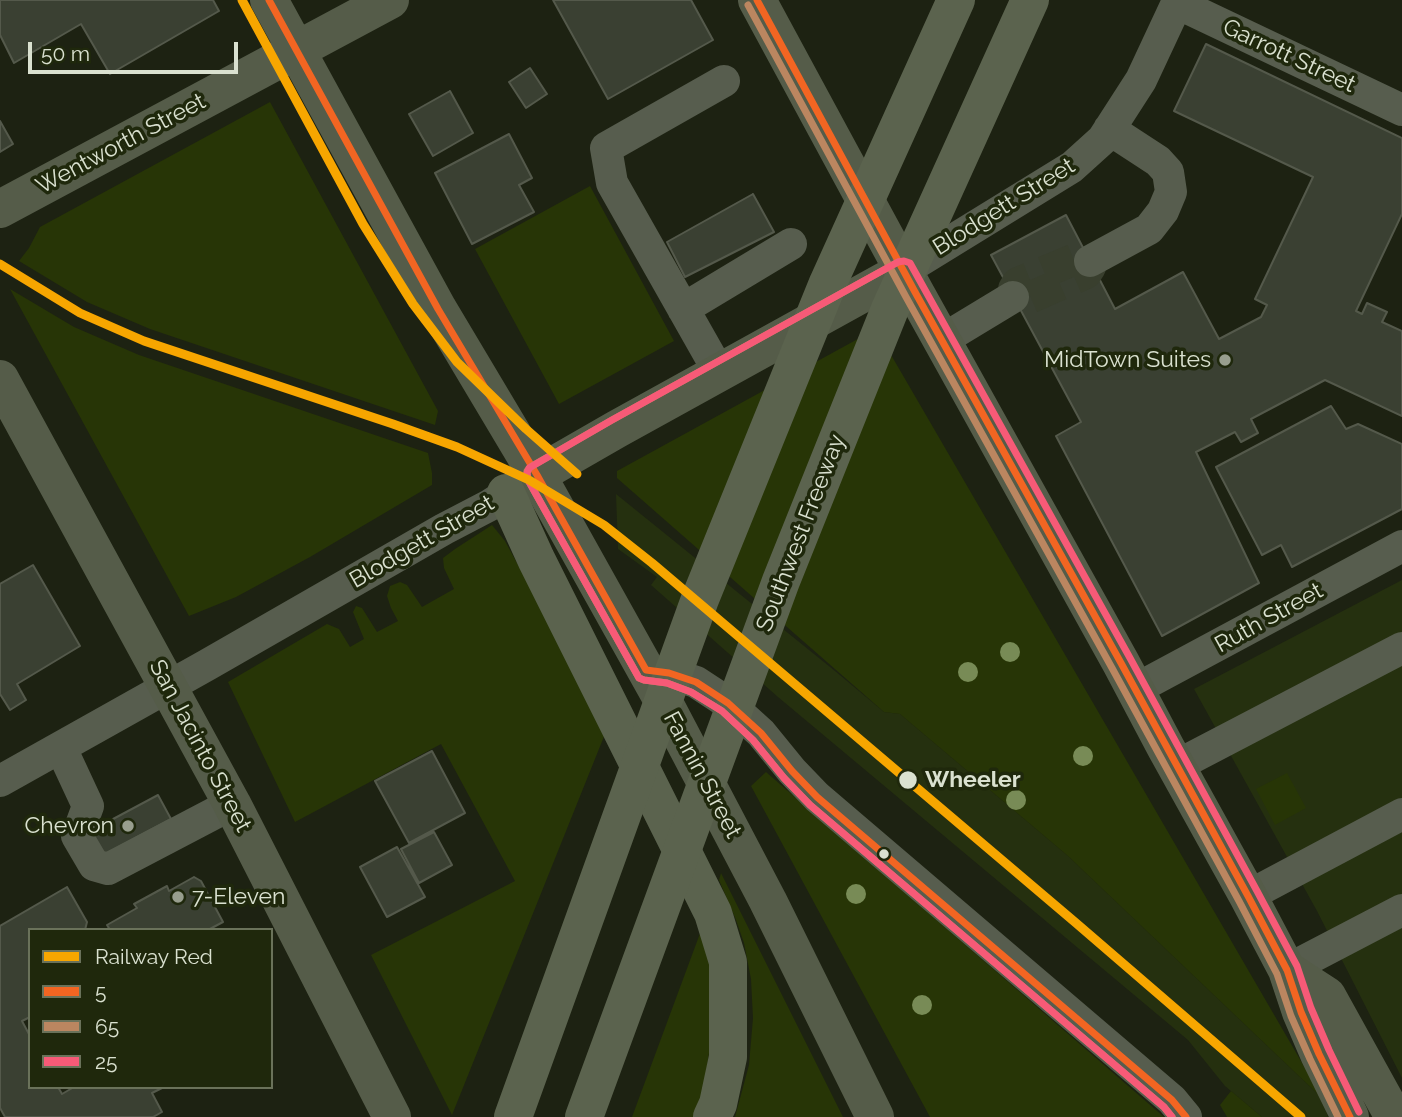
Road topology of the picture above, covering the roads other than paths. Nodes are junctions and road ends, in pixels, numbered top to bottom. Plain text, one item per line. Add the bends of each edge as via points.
1 (269, 0) edge
2 (390, 0) edge
3 (757, 0) edge
4 (956, 0) edge
5 (1030, 0) edge
6 (1177, 3) joint
7 (296, 51) junction
8 (724, 81) dead end
9 (1402, 110) edge
10 (1109, 129) junction
11 (0, 209) edge
12 (791, 244) dead end
13 (1090, 261) tunnel mouth
14 (903, 271) junction
15 (1013, 297) dead end
16 (683, 309) junction
17 (942, 340) junction
18 (719, 372) junction
19 (0, 379) edge
20 (522, 484) junction
21 (1402, 546) edge
22 (1402, 648) edge
23 (646, 670) junction
24 (168, 687) junction
25 (1136, 690) junction
26 (61, 748) junction
27 (1176, 766) junction
28 (0, 781) edge
29 (232, 804) junction
30 (1402, 814) edge
31 (1248, 896) junction
32 (1402, 910) edge
33 (1287, 970) junction
34 (392, 1117) edge
35 (513, 1117) edge
36 (584, 1117) edge
37 (712, 1117) edge
38 (875, 1117) edge
39 (1186, 1117) edge
40 (1350, 1117) edge
41 (1394, 1117) edge

1 - 7 main road
2 - 7 main road, Wentworth Street
3 - 14 main road
4 - 35 highway, bridge via 828,283 700,599
5 - 36 highway, Southwest Freeway, bridge via 890,309 781,581
6 - 9 street, Garrott Street
6 - 10 street, Blodgett Street via 1141,80
7 - 11 main road, Wentworth Street
7 - 20 main road via 499,411
8 - 16 street via 606,148 612,183
10 - 13 street via 1158,161 1168,172 1171,192 1149,229
10 - 14 street, Blodgett Street via 1072,167
12 - 16 street
14 - 17 main road
14 - 18 main road, Blodgett Street
15 - 17 street
16 - 18 street
17 - 25 main road
18 - 20 main road, Blodgett Street
19 - 24 main road, San Jacinto Street
20 - 23 main road, Fannin Street
20 - 24 street, Blodgett Street
20 - 37 highway via 531,549 713,913 728,962 728,1056
21 - 25 street, Ruth Street
22 - 27 street
23 - 38 main road, Fannin Street
23 - 39 street via 696,682 728,703 817,797 1172,1100
24 - 26 street, Blodgett Street
24 - 29 main road, San Jacinto Street
25 - 27 main road
26 - 28 street, Blodgett Street
26 - 29 street via 88,806 77,836 94,865 108,869
27 - 31 main road
29 - 34 main road, San Jacinto Street
30 - 31 street
31 - 33 main road
32 - 33 street
33 - 40 main road via 1301,1012
33 - 41 main road via 1327,996

